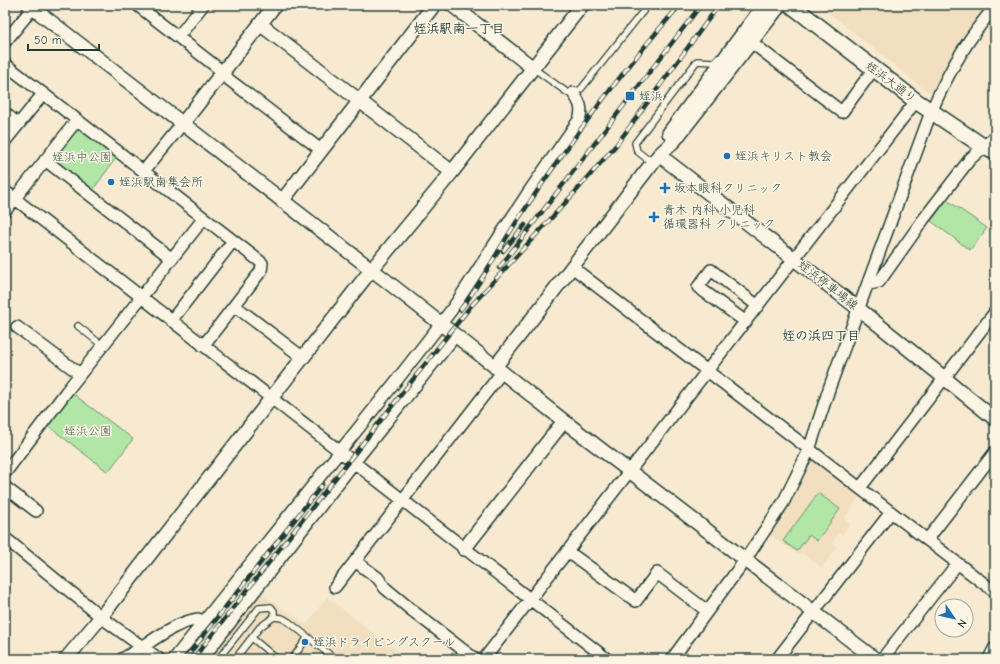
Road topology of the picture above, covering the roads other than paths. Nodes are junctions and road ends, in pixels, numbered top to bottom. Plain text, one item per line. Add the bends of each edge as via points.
1 (203, 5) edge
2 (275, 5) edge
3 (434, 5) edge
4 (452, 5) edge
5 (582, 5) edge
6 (648, 5) edge
7 (764, 5) edge
8 (780, 5) edge
9 (791, 5) edge
10 (32, 6) edge
11 (142, 7) edge
12 (995, 7) edge
13 (260, 24) junction
14 (178, 37) junction
15 (746, 38) junction
16 (5, 42) edge
17 (5, 64) edge
18 (533, 68) junction
19 (873, 70) junction
20 (223, 72) junction
21 (573, 93) junction
22 (42, 94) junction
23 (360, 101) junction
24 (916, 101) junction
25 (931, 112) junction
26 (5, 113) edge
27 (77, 120) junction
28 (18, 124) junction
29 (183, 124) junction
30 (5, 141) edge
31 (991, 145) edge
32 (321, 150) junction
33 (659, 155) junction
34 (45, 160) junction
35 (144, 171) junction
36 (452, 172) junction
37 (5, 191) edge
38 (15, 199) junction
39 (282, 201) junction
40 (5, 211) edge
41 (204, 218) junction
42 (233, 241) junction
43 (171, 258) junction
44 (795, 259) junction
45 (572, 267) junction
46 (372, 270) junction
47 (869, 284) junction
48 (141, 298) junction
49 (235, 306) junction
50 (758, 306) junction
51 (859, 309) junction
52 (995, 312) edge
53 (171, 321) junction
54 (746, 322) junction
55 (440, 324) junction
56 (78, 326) dead end
57 (17, 327) dead end
58 (455, 336) junction
59 (103, 346) junction
60 (203, 346) junction
61 (302, 357) junction
62 (498, 370) junction
63 (708, 370) junction
64 (80, 374) junction
65 (945, 378) junction
66 (270, 398) junction
67 (995, 419) edge
68 (564, 421) junction
69 (809, 450) junction
70 (339, 451) junction
71 (995, 452) edge
72 (354, 464) junction
73 (6, 469) edge
74 (630, 470) junction
75 (5, 487) edge
76 (860, 488) junction
77 (403, 500) junction
78 (36, 511) dead end
79 (891, 512) junction
80 (5, 538) edge
81 (927, 540) junction
82 (464, 549) junction
83 (567, 551) junction
84 (745, 560) junction
85 (355, 562) junction
86 (956, 564) junction
87 (335, 587) dead end
88 (995, 592) edge
89 (530, 600) junction
90 (707, 611) junction
91 (813, 612) junction
92 (101, 617) junction
93 (274, 617) junction
94 (203, 622) junction
95 (308, 637) junction
96 (252, 638) junction
97 (144, 648) junction
98 (995, 649) edge
99 (66, 659) edge
100 (122, 659) edge
101 (158, 659) edge
102 (174, 659) edge
103 (202, 659) edge
104 (218, 659) edge
105 (235, 659) edge
106 (277, 659) edge
107 (292, 659) edge
108 (335, 659) edge
109 (475, 659) edge
110 (484, 659) edge
111 (607, 659) edge
112 (672, 659) edge
113 (777, 659) edge
114 (875, 659) edge
115 (882, 659) edge
116 (990, 659) edge

1 - 14 street
2 - 13 street
3 - 23 street
4 - 18 street
5 - 18 street
6 - 21 lane via 581,90
7 - 15 street
8 - 15 street
9 - 19 main road, 姪浜大通り
10 - 16 street
10 - 29 street
11 - 14 street
12 - 25 street via 950,73
13 - 20 street
13 - 23 street
14 - 20 street
15 - 19 street via 842,112
15 - 33 street via 667,136
15 - 33 lane via 714,62 697,61 635,143 637,151 647,159
17 - 22 street
18 - 21 lane via 563,91
18 - 36 street
19 - 24 main road, 姪浜大通り
20 - 29 street
20 - 32 street via 228,80
21 - 55 street via 581,105 582,113 579,120
22 - 27 street
22 - 28 street
23 - 32 street
23 - 36 street
24 - 25 main road, 姪浜大通り
24 - 44 street
25 - 31 main road, 姪浜大通り
25 - 47 street
26 - 28 street
27 - 34 street
27 - 35 street
28 - 30 street
29 - 35 street
29 - 39 street
31 - 47 street via 970,159 879,282
32 - 39 street
33 - 44 street, 姪浜停車場線
33 - 45 street
34 - 38 street
34 - 43 street
35 - 41 street
36 - 46 street
37 - 38 street
38 - 40 street
38 - 48 street
39 - 46 street
41 - 42 street
41 - 43 street
42 - 49 street via 262,263 261,271
42 - 53 street
43 - 48 street
44 - 50 street
44 - 51 street, 姪浜停車場線
45 - 62 street
45 - 63 street
46 - 55 street
46 - 61 street
47 - 51 street
48 - 53 street
48 - 59 street
49 - 60 street
49 - 61 street
50 - 54 street
50 - 54 street via 711,270 698,287
51 - 65 street, 姪浜停車場線
51 - 69 street
52 - 65 street
53 - 60 street
54 - 63 street
55 - 58 street
55 - 70 street
56 - 59 lane
57 - 64 street
58 - 62 street
58 - 72 street
59 - 64 street
60 - 66 street
61 - 66 street
62 - 68 street
62 - 77 street
63 - 69 street
63 - 74 street
64 - 73 street
65 - 67 street, 姪浜停車場線
65 - 76 street
66 - 70 street
66 - 92 street
68 - 74 street
68 - 82 street
69 - 76 street
69 - 84 street via 783,503
70 - 72 street
70 - 94 street
71 - 81 street
72 - 77 street
72 - 103 street
74 - 83 street
74 - 84 street
75 - 78 street
76 - 79 street
77 - 82 street
77 - 85 street
79 - 81 street
79 - 91 street
80 - 92 street
81 - 86 street
82 - 89 street
83 - 89 street
83 - 90 street via 636,601 657,573
84 - 90 street
84 - 91 street
85 - 87 street
85 - 109 street via 378,578 385,588
86 - 88 street
86 - 115 street
89 - 110 street
89 - 111 street
90 - 112 street
91 - 113 street
91 - 114 street
92 - 97 street
92 - 99 street
93 - 95 lane via 282,618
93 - 96 lane
93 - 104 lane via 274,611 270,607 258,608
94 - 97 street via 198,619 183,622
94 - 102 street
95 - 107 lane
95 - 108 lane
96 - 105 lane
96 - 106 lane
97 - 100 street
97 - 101 street
98 - 116 street

